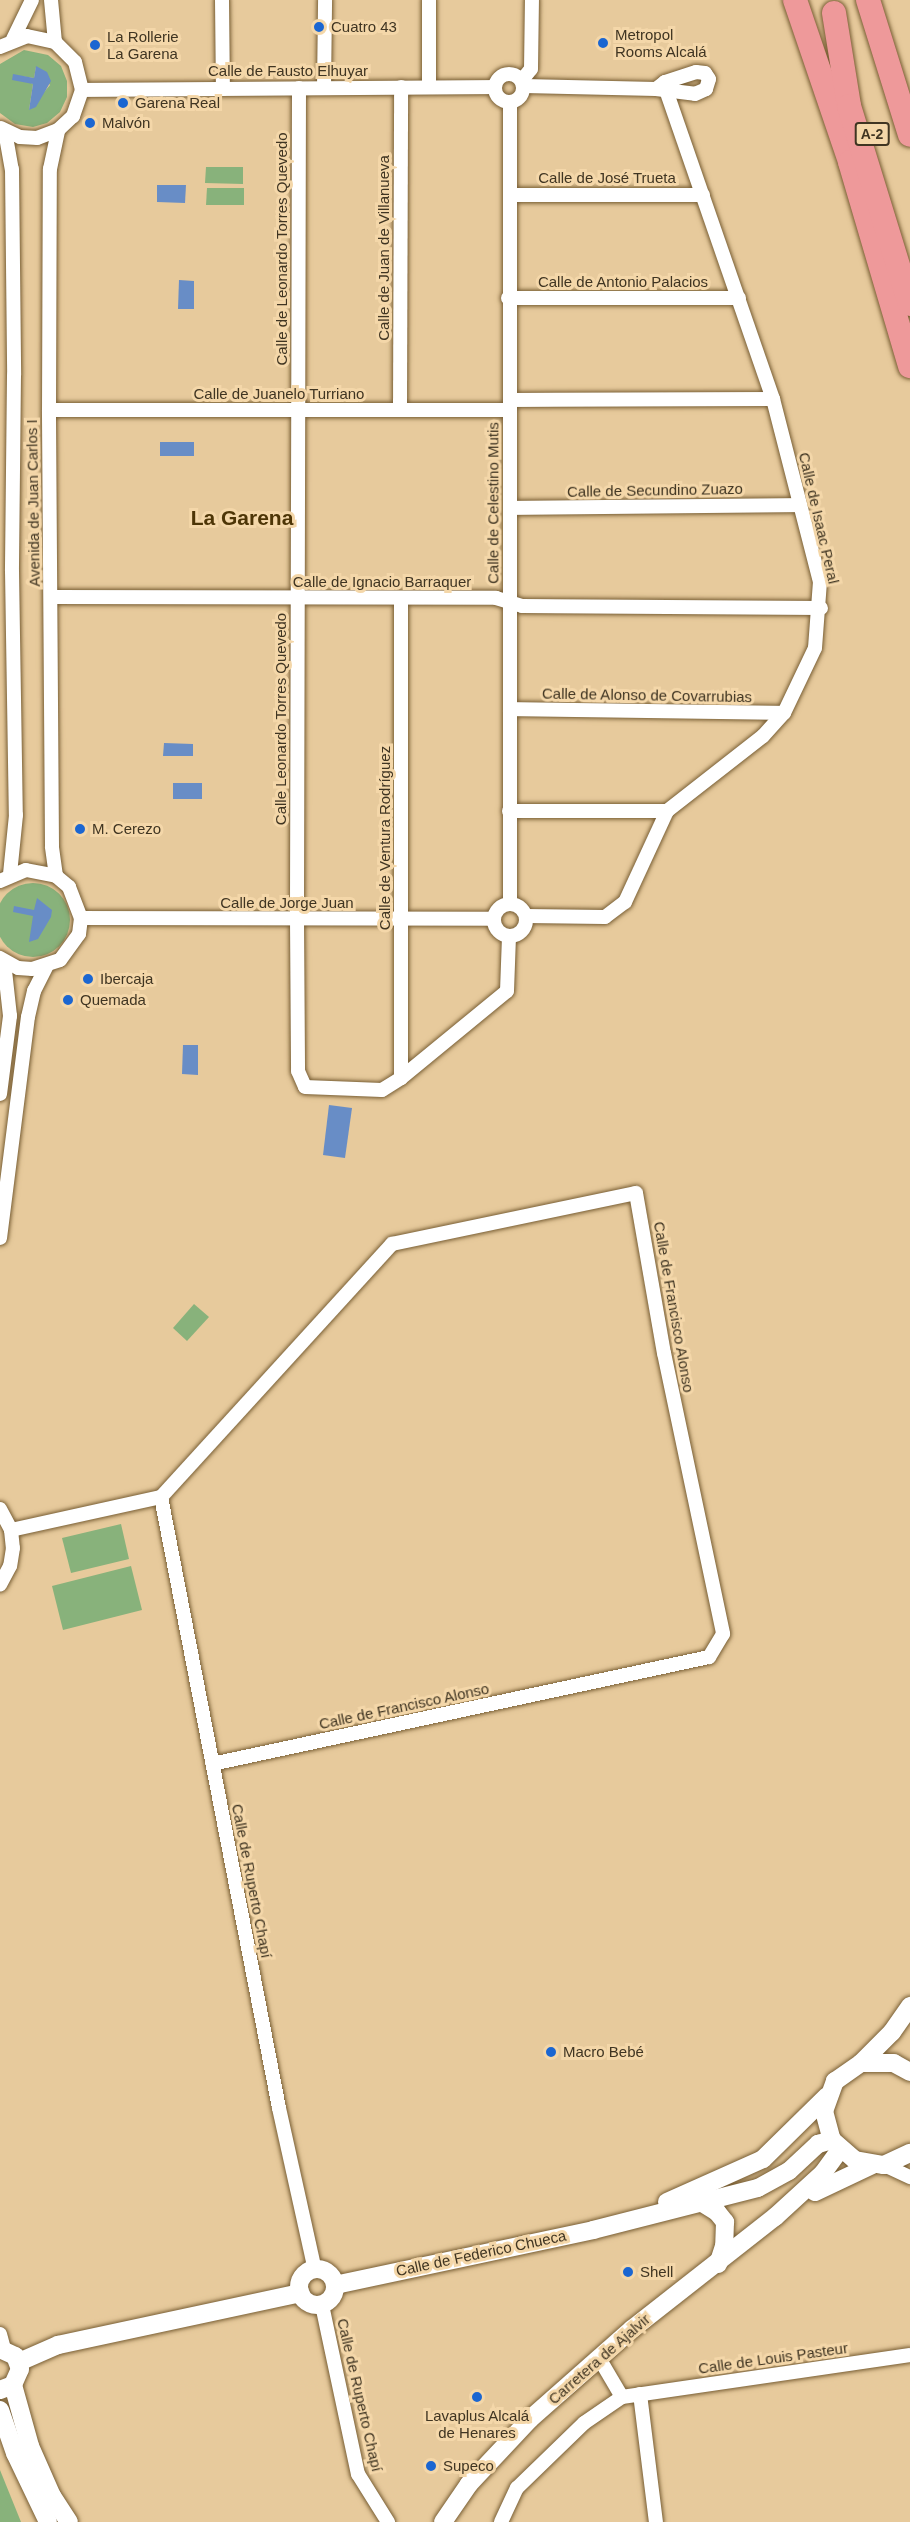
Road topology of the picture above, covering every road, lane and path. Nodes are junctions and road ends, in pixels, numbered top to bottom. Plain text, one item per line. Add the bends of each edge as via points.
1 (32, 0) edge
2 (51, 0) edge
3 (222, 0) edge
4 (325, 0) edge
5 (429, 0) edge
6 (532, 0) edge
7 (795, 0) edge
8 (868, 0) edge
9 (831, 7) edge
10 (13, 39) junction
11 (55, 42) junction
12 (0, 47) edge
13 (523, 83) junction
14 (401, 87) junction
15 (429, 87) junction
16 (495, 87) junction
17 (298, 88) junction
18 (324, 88) junction
19 (223, 89) junction
20 (82, 90) junction
21 (510, 102) junction
22 (3, 129) edge
23 (58, 130) junction
24 (910, 135) edge
25 (511, 195) junction
26 (703, 195) junction
27 (910, 255) edge
28 (508, 298) junction
29 (739, 298) junction
30 (910, 304) edge
31 (910, 366) edge
32 (7, 375) edge
33 (773, 399) junction
34 (509, 405) junction
35 (49, 410) junction
36 (400, 410) junction
37 (297, 411) junction
38 (800, 505) junction
39 (511, 508) junction
40 (51, 597) junction
41 (401, 598) junction
42 (298, 600) junction
43 (509, 604) junction
44 (821, 608) junction
45 (6, 636) edge
46 (510, 709) junction
47 (784, 713) junction
48 (509, 811) junction
49 (668, 811) junction
50 (56, 876) junction
51 (5, 878) edge
52 (510, 903) junction
53 (526, 916) junction
54 (81, 918) junction
55 (493, 919) junction
56 (297, 920) junction
57 (401, 921) junction
58 (509, 936) junction
59 (2, 960) edge
60 (46, 967) junction
61 (401, 1078) junction
62 (0, 1094) edge
63 (0, 1238) edge
64 (161, 1497) junction
65 (0, 1509) edge
66 (11, 1530) junction
67 (0, 1585) edge
68 (212, 1764) junction
69 (910, 2006) edge
70 (861, 2062) junction
71 (910, 2072) edge
72 (827, 2096) junction
73 (836, 2145) junction
74 (910, 2153) edge
75 (878, 2165) junction
76 (910, 2177) edge
77 (701, 2202) junction
78 (775, 2217) junction
79 (627, 2221) junction
80 (717, 2265) junction
81 (315, 2270) junction
82 (335, 2285) junction
83 (300, 2293) junction
84 (322, 2305) junction
85 (1, 2344) edge
86 (910, 2355) edge
87 (599, 2358) junction
88 (19, 2362) junction
89 (6, 2387) edge
90 (640, 2394) junction
91 (622, 2397) junction
92 (0, 2410) edge
93 (48, 2522) edge
94 (69, 2522) edge
95 (388, 2522) edge
96 (443, 2522) edge
97 (501, 2522) edge
98 (656, 2522) edge

1 - 10 street
2 - 11 street
3 - 19 street
4 - 18 street
5 - 15 street
6 - 13 street via 531,69
7 - 31 highway via 850,162
8 - 24 highway, A-2
9 - 27 highway, A-2
9 - 30 highway via 849,106
10 - 11 street via 41,37
10 - 12 street
11 - 20 street via 75,62
13 - 16 street via 508,73 501,76
13 - 21 street via 522,94
13 - 26 street, Calle de Isaac Peral via 662,91
14 - 15 street, Calle de Fausto Elhuyar
14 - 18 street, Calle de Fausto Elhuyar
14 - 36 street, Calle de Juan de Villanueva
15 - 16 street, Calle de Fausto Elhuyar
16 - 21 street via 502,100
17 - 18 street, Calle de Fausto Elhuyar
17 - 19 street, Calle de Fausto Elhuyar
17 - 37 street, Calle de Leonardo Torres Quevedo
19 - 20 street, Calle de Fausto Elhuyar
20 - 23 street via 73,116
21 - 25 street, Calle de Celestino Mutis
22 - 23 street via 36,138
22 - 32 street, Avenida de Juan Carlos I via 12,169
23 - 35 street, Avenida de Juan Carlos I via 50,168
25 - 26 street, Calle de José Trueta
25 - 28 street, Calle de Celestino Mutis
26 - 29 street, Calle de Isaac Peral
28 - 29 street, Calle de Antonio Palacios
28 - 34 street, Calle de Celestino Mutis
29 - 33 street, Calle de Isaac Peral
32 - 45 street, Avenida de Juan Carlos I
33 - 34 street, Calle de Juanelo Turriano
33 - 38 street, Calle de Isaac Peral
34 - 36 street, Calle de Juanelo Turriano
34 - 39 street, Calle de Celestino Mutis
35 - 37 street, Calle de Juanelo Turriano
35 - 40 street, Avenida de Juan Carlos I
36 - 37 street, Calle de Juanelo Turriano
37 - 42 street, Calle Leonardo Torres Quevedo
38 - 39 street, Calle de Secundino Zuazo
38 - 44 street, Calle de Isaac Peral via 820,582
39 - 43 street, Calle de Celestino Mutis
40 - 42 street, Calle de Ignacio Barraquer
40 - 50 street, Avenida de Juan Carlos I via 52,846
41 - 42 street, Calle de Ignacio Barraquer
41 - 43 street, Calle de Ignacio Barraquer via 496,598
41 - 57 street, Calle de Ventura Rodríguez
42 - 56 street, Calle Leonardo Torres Quevedo
43 - 44 street, Calle de Ignacio Barraquer
43 - 46 street, Calle de Celestino Mutis
44 - 47 street, Calle de Isaac Peral via 815,648
45 - 51 street, Avenida de Juan Carlos I via 16,815
46 - 47 street, Calle de Alonso de Covarrubias
46 - 48 street, Calle de Celestino Mutis
47 - 49 street, Calle de Isaac Peral via 763,736
48 - 49 street
48 - 52 street, Calle de Celestino Mutis
49 - 53 street, Calle de Isaac Peral via 651,839 625,902 605,917
50 - 51 street via 33,870
50 - 54 street via 69,887
52 - 53 street via 520,906
52 - 55 street via 500,905
53 - 58 street via 524,927
54 - 56 street, Calle de Jorge Juan
54 - 60 street via 72,949
55 - 57 street, Calle de Jorge Juan
55 - 58 street via 494,926
56 - 57 street, Calle de Jorge Juan
56 - 61 street, Calle Leonardo Torres Quevedo via 298,1071 304,1087 382,1090
57 - 61 street, Calle de Ventura Rodríguez
58 - 61 street via 507,991
59 - 60 street via 25,969
59 - 62 street via 10,1016
60 - 63 street via 34,991 28,1017
64 - 66 street
64 - 68 street, Calle de Ruperto Chapí
64 - 68 street, Calle de Francisco Alonso via 392,1244 636,1193 664,1353 723,1634 709,1657
65 - 66 street
66 - 67 street via 10,1566
68 - 81 street, Calle de Ruperto Chapí
69 - 70 street via 892,2032
70 - 71 street via 894,2063
70 - 72 street via 835,2082
72 - 73 street via 824,2111
72 - 79 street via 764,2159
73 - 75 street via 855,2160
73 - 77 street via 818,2144 789,2171 758,2188
73 - 78 street, Carretera de Ajalvir via 824,2173
74 - 75 street, Carretera de Ajalvir
75 - 76 street
75 - 78 street, Carretera de Ajalvir via 834,2180
77 - 79 street
77 - 80 street via 725,2222 724,2246
78 - 80 street, Carretera de Ajalvir
79 - 82 street, Calle de Federico Chueca
80 - 87 street, Carretera de Ajalvir
81 - 82 street via 328,2273
81 - 83 street via 302,2277
82 - 84 street via 332,2297
83 - 84 street via 308,2303
83 - 88 street via 58,2345
84 - 95 street, Calle de Ruperto Chapí via 358,2474
85 - 88 street
86 - 90 street, Calle de Louis Pasteur
87 - 91 street
87 - 96 street, Carretera de Ajalvir via 530,2419 469,2484
88 - 89 street via 19,2375
89 - 94 street via 52,2496
90 - 91 street, Calle de Louis Pasteur
90 - 98 street
91 - 97 street, Calle de Louis Pasteur via 584,2423 517,2488
92 - 93 street via 15,2453

